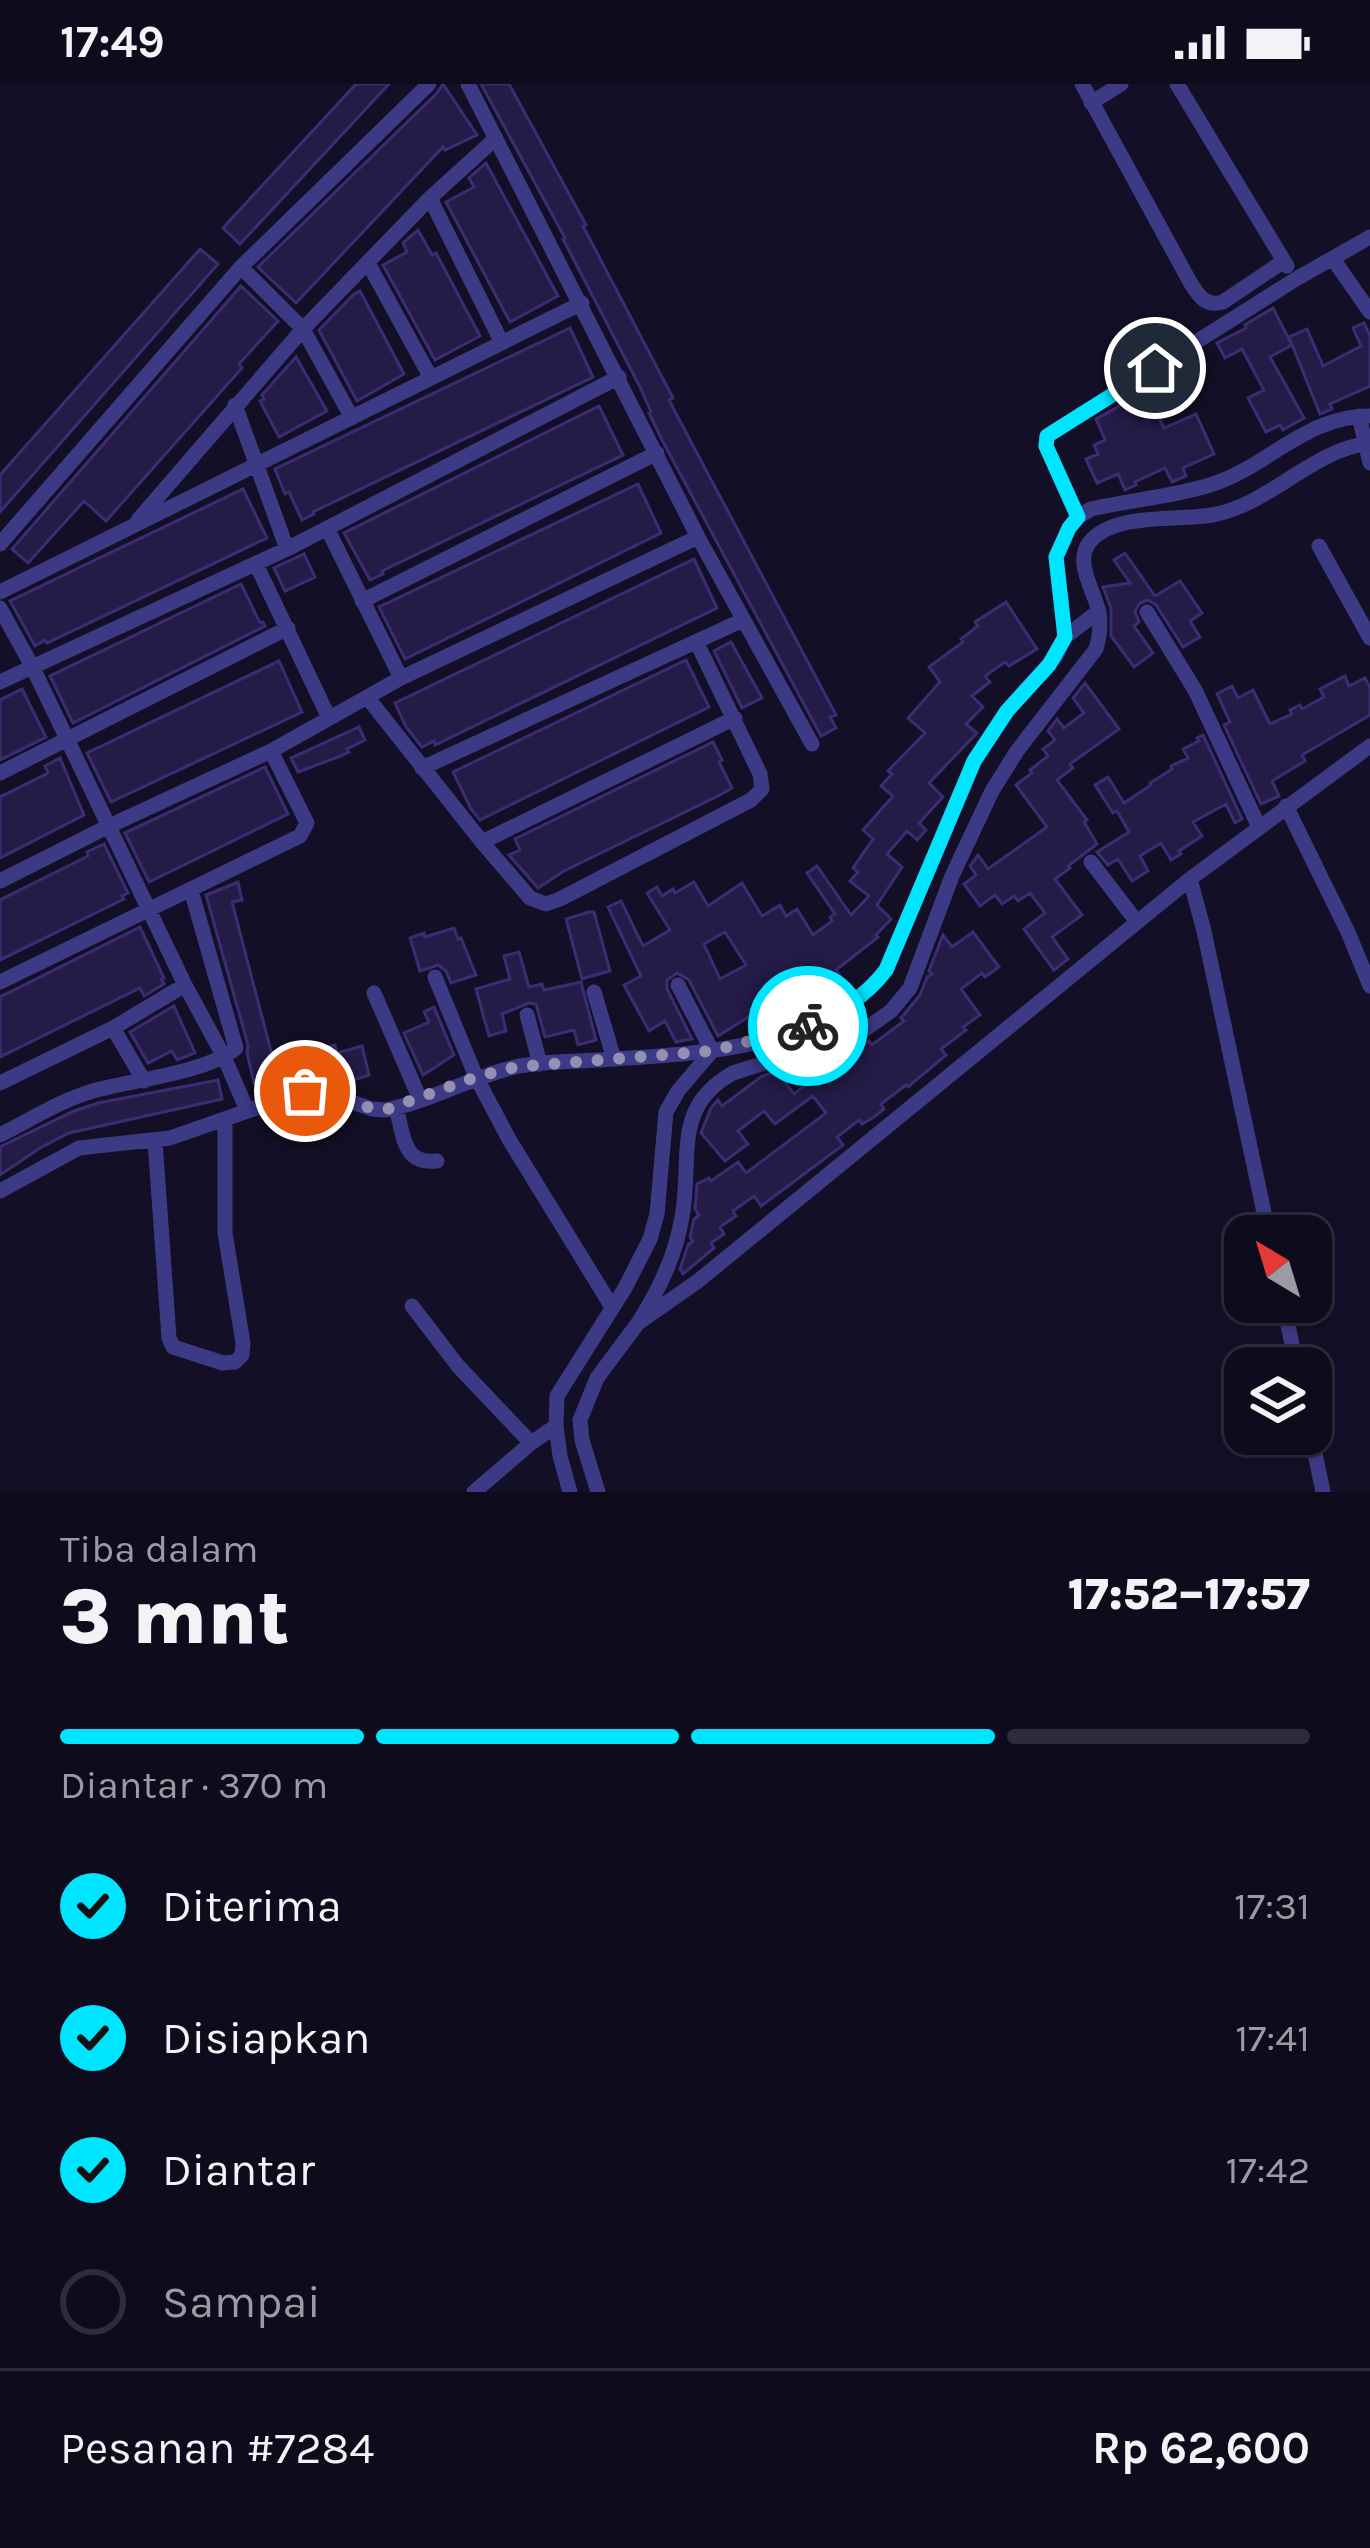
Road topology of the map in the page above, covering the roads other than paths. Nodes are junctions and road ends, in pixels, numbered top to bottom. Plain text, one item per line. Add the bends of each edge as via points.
1 (429, 84) edge
2 (468, 84) edge
3 (1082, 84) edge
4 (1121, 84) edge
5 (1178, 84) edge
6 (1090, 103) junction
7 (496, 138) junction
8 (430, 198) junction
9 (1370, 237) edge
10 (1334, 259) junction
11 (1284, 261) junction
12 (368, 263) junction
13 (241, 267) junction
14 (1296, 279) junction
15 (582, 303) junction
16 (1370, 312) edge
17 (303, 328) junction
18 (502, 343) junction
19 (619, 377) junction
20 (431, 378) junction
21 (235, 406) junction
22 (352, 418) junction
23 (1365, 430) edge
24 (657, 453) junction
25 (1370, 463) edge
26 (258, 465) junction
27 (1078, 517) junction
28 (134, 525) junction
29 (326, 528) junction
30 (698, 537) junction
31 (0, 544) edge
32 (1319, 546) dead end
33 (287, 549) junction
34 (256, 563) junction
35 (0, 592) edge
36 (362, 601) junction
37 (0, 608) edge
38 (1147, 612) dead end
39 (1095, 615) junction
40 (743, 620) junction
41 (288, 628) junction
42 (1070, 633) junction
43 (1370, 638) edge
44 (697, 643) junction
45 (32, 666) junction
46 (401, 678) junction
47 (0, 682) edge
48 (367, 697) junction
49 (1010, 714) junction
50 (328, 718) junction
51 (735, 718) junction
52 (1027, 734) junction
53 (66, 739) junction
54 (812, 744) dead end
55 (1370, 746) edge
56 (272, 751) junction
57 (422, 768) junction
58 (0, 773) edge
59 (1286, 806) junction
60 (107, 827) junction
61 (1259, 827) junction
62 (482, 842) junction
63 (1091, 862) dead end
64 (1190, 879) junction
65 (0, 881) edge
66 (191, 890) junction
67 (148, 909) junction
68 (1137, 922) junction
69 (435, 977) dead end
70 (898, 980) junction
71 (0, 982) edge
72 (678, 985) dead end
73 (184, 986) junction
74 (1370, 986) edge
75 (374, 992) dead end
76 (594, 992) dead end
77 (527, 1015) dead end
78 (113, 1028) junction
79 (788, 1046) junction
80 (712, 1051) junction
81 (224, 1057) junction
82 (614, 1059) junction
83 (540, 1064) junction
84 (476, 1077) junction
85 (144, 1081) junction
86 (0, 1083) edge
87 (420, 1099) junction
88 (396, 1108) junction
89 (247, 1110) junction
90 (225, 1119) junction
91 (0, 1135) edge
92 (155, 1141) junction
93 (437, 1161) dead end
94 (0, 1192) edge
95 (1265, 1215) edge
96 (670, 1217) junction
97 (412, 1306) dead end
98 (612, 1307) junction
99 (638, 1323) junction
100 (556, 1426) junction
101 (530, 1443) junction
102 (1315, 1455) edge
103 (474, 1492) edge
104 (570, 1492) edge
105 (598, 1492) edge
106 (1323, 1492) edge

1 - 13 street
2 - 7 street
3 - 6 street
4 - 6 street
5 - 11 street
6 - 11 street via 1206,303 1222,302
7 - 8 street
7 - 15 street
8 - 12 street
8 - 18 street
9 - 10 street
10 - 14 street
10 - 16 street
11 - 14 street
12 - 17 street
12 - 20 street
13 - 17 street
13 - 31 street
14 - 27 street via 1047,436
15 - 18 street
15 - 19 street
17 - 21 street
17 - 22 street
18 - 20 street
19 - 24 street
19 - 29 street
20 - 22 street
21 - 26 street
21 - 28 street
22 - 26 street
23 - 25 street
23 - 27 street via 1313,428 1234,476
23 - 39 street via 1270,491 1215,515 1102,531 1084,554
24 - 30 street
24 - 36 street
26 - 28 street
26 - 33 street
27 - 42 street via 1056,557
28 - 35 street
29 - 33 street
29 - 36 street
30 - 40 street
30 - 46 street
32 - 43 street
33 - 34 street
34 - 41 street
34 - 45 street
36 - 46 street
37 - 45 street
38 - 61 street via 1195,690
39 - 42 street
39 - 52 street via 1096,649
40 - 44 street
40 - 54 street
41 - 50 street
41 - 53 street
42 - 49 street
44 - 51 street
44 - 57 street
45 - 47 street
45 - 53 street
46 - 48 street
48 - 50 street
48 - 57 street
49 - 52 street
49 - 70 street via 974,761
50 - 56 street
51 - 62 street
51 - 62 street via 760,792 560,899 530,898
52 - 70 street
53 - 58 street
53 - 60 street
55 - 59 street
56 - 60 street
56 - 66 street via 304,814 304,832
57 - 62 street
59 - 61 street
59 - 74 street
60 - 65 street
60 - 67 street
61 - 64 street
63 - 68 street
64 - 68 street
64 - 95 street
66 - 67 street
66 - 81 street via 236,1044
67 - 71 street
67 - 73 street
68 - 99 street
69 - 84 street
70 - 79 street via 874,985
70 - 79 street via 890,1011 860,1033
72 - 80 street
73 - 78 street
73 - 81 street
75 - 87 street
76 - 82 street
77 - 83 street
78 - 85 street
78 - 86 street
79 - 80 street
79 - 96 street via 704,1094 690,1120
80 - 82 street
80 - 96 street via 666,1112
81 - 85 street
81 - 89 street
82 - 83 street
83 - 84 street
84 - 87 street
84 - 98 street
85 - 91 street via 92,1091
87 - 88 street
88 - 89 street via 305,1091
88 - 93 street via 410,1154
89 - 90 street
90 - 92 street
90 - 92 street via 225,1233 243,1343 235,1362 173,1346 169,1338
92 - 94 street via 79,1148
96 - 98 street
96 - 99 street via 661,1281
97 - 101 street
98 - 100 street via 562,1384
99 - 105 street via 582,1410
100 - 101 street
100 - 104 street
101 - 103 street
102 - 106 street

